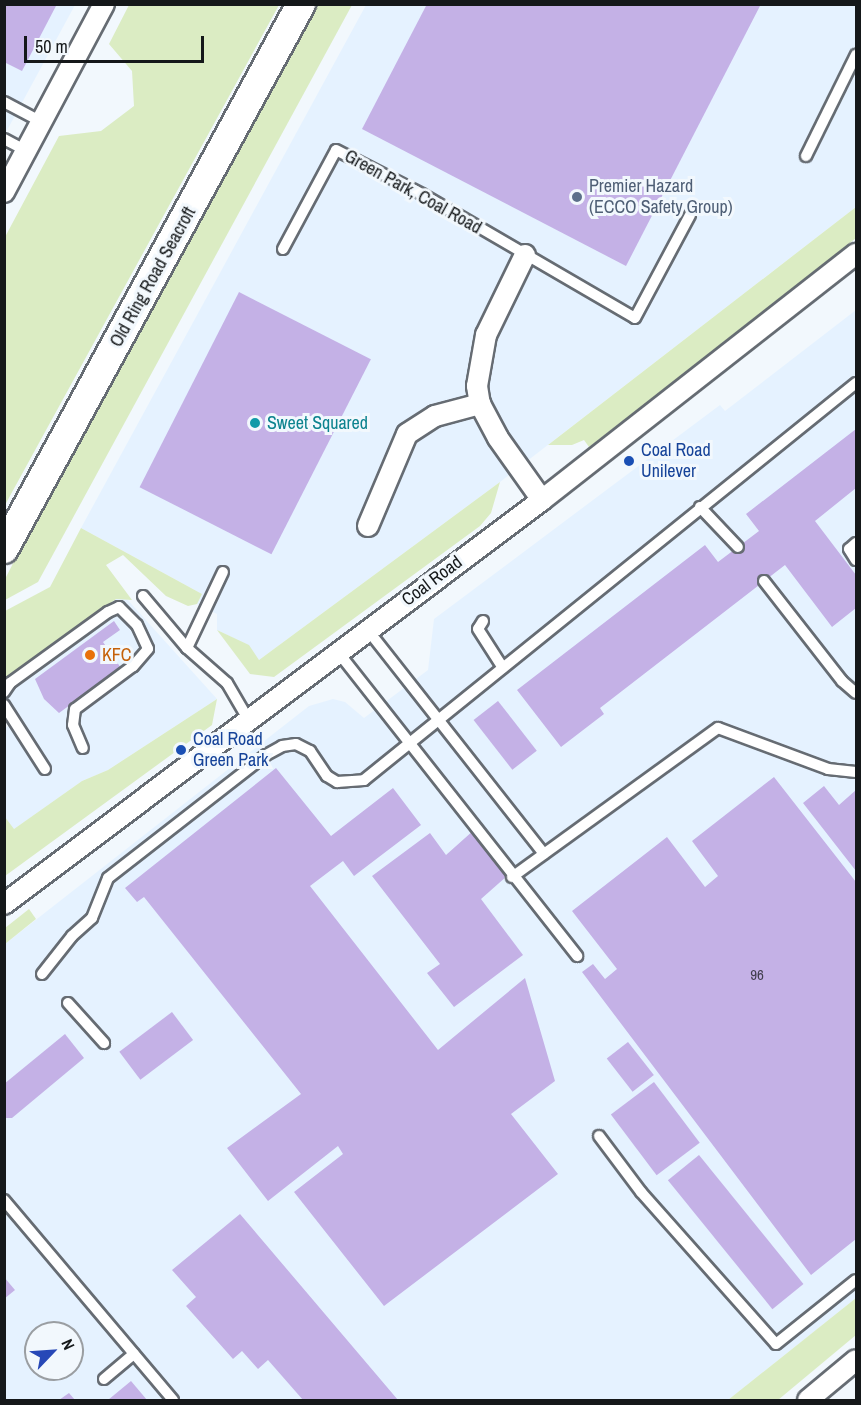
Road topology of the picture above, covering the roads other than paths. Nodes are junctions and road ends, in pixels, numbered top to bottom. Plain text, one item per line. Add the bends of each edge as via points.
1 (104, 4) edge
2 (301, 4) edge
3 (856, 55) edge
4 (4, 102) edge
5 (42, 122) junction
6 (4, 139) edge
7 (27, 151) junction
8 (806, 156) dead end
9 (4, 192) edge
10 (690, 215) dead end
11 (283, 249) dead end
12 (856, 254) edge
13 (525, 255) junction
14 (856, 383) edge
15 (480, 404) junction
16 (542, 500) junction
17 (700, 507) junction
18 (368, 526) dead end
19 (856, 543) edge
20 (738, 547) dead end
21 (4, 549) edge
22 (856, 560) edge
23 (223, 572) dead end
24 (764, 581) dead end
25 (143, 596) dead end
26 (483, 621) dead end
27 (367, 630) junction
28 (186, 648) junction
29 (338, 652) junction
30 (503, 668) junction
31 (4, 692) edge
32 (856, 693) edge
33 (4, 705) edge
34 (248, 719) junction
35 (437, 721) junction
36 (408, 744) junction
37 (83, 748) dead end
38 (45, 769) dead end
39 (856, 772) edge
40 (544, 854) junction
41 (512, 877) junction
42 (4, 904) edge
43 (577, 956) dead end
44 (42, 974) dead end
45 (68, 1003) dead end
46 (104, 1043) dead end
47 (599, 1136) dead end
48 (4, 1200) edge
49 (856, 1280) edge
50 (134, 1354) junction
51 (856, 1360) edge
52 (104, 1379) dead end
53 (820, 1396) edge
54 (173, 1401) edge

1 - 5 street
2 - 21 main road, Old Ring Road Seacroft
3 - 8 lane
4 - 5 lane
5 - 7 street
6 - 7 lane
7 - 9 street
10 - 13 lane, Green Park, Coal Road via 635,318
11 - 13 lane, Green Park, Coal Road via 336,150
12 - 16 street, Coal Road
13 - 15 street via 486,335 478,367
14 - 17 lane
15 - 16 street via 498,438
15 - 18 street via 435,416 407,434
16 - 27 street, Coal Road
17 - 20 lane
17 - 30 lane
19 - 22 lane via 849,549
23 - 28 lane
24 - 32 lane via 842,681
25 - 28 lane
26 - 30 lane via 478,629
27 - 29 street, Coal Road
27 - 35 lane
28 - 34 lane via 226,683
29 - 34 street, Coal Road
29 - 36 lane
30 - 35 lane
31 - 37 lane via 19,677 119,607 136,626 148,649 133,666 75,709 73,725
33 - 38 lane
34 - 42 street, Coal Road
35 - 36 lane
35 - 40 lane
36 - 41 lane
36 - 44 lane via 364,780 349,784 327,776 310,751 296,744 266,755 108,878 92,918
39 - 40 lane via 828,769 718,728
40 - 41 lane
41 - 43 lane
45 - 46 lane
47 - 49 lane via 641,1192 776,1344
48 - 50 lane
50 - 52 lane
50 - 54 lane
51 - 53 street

